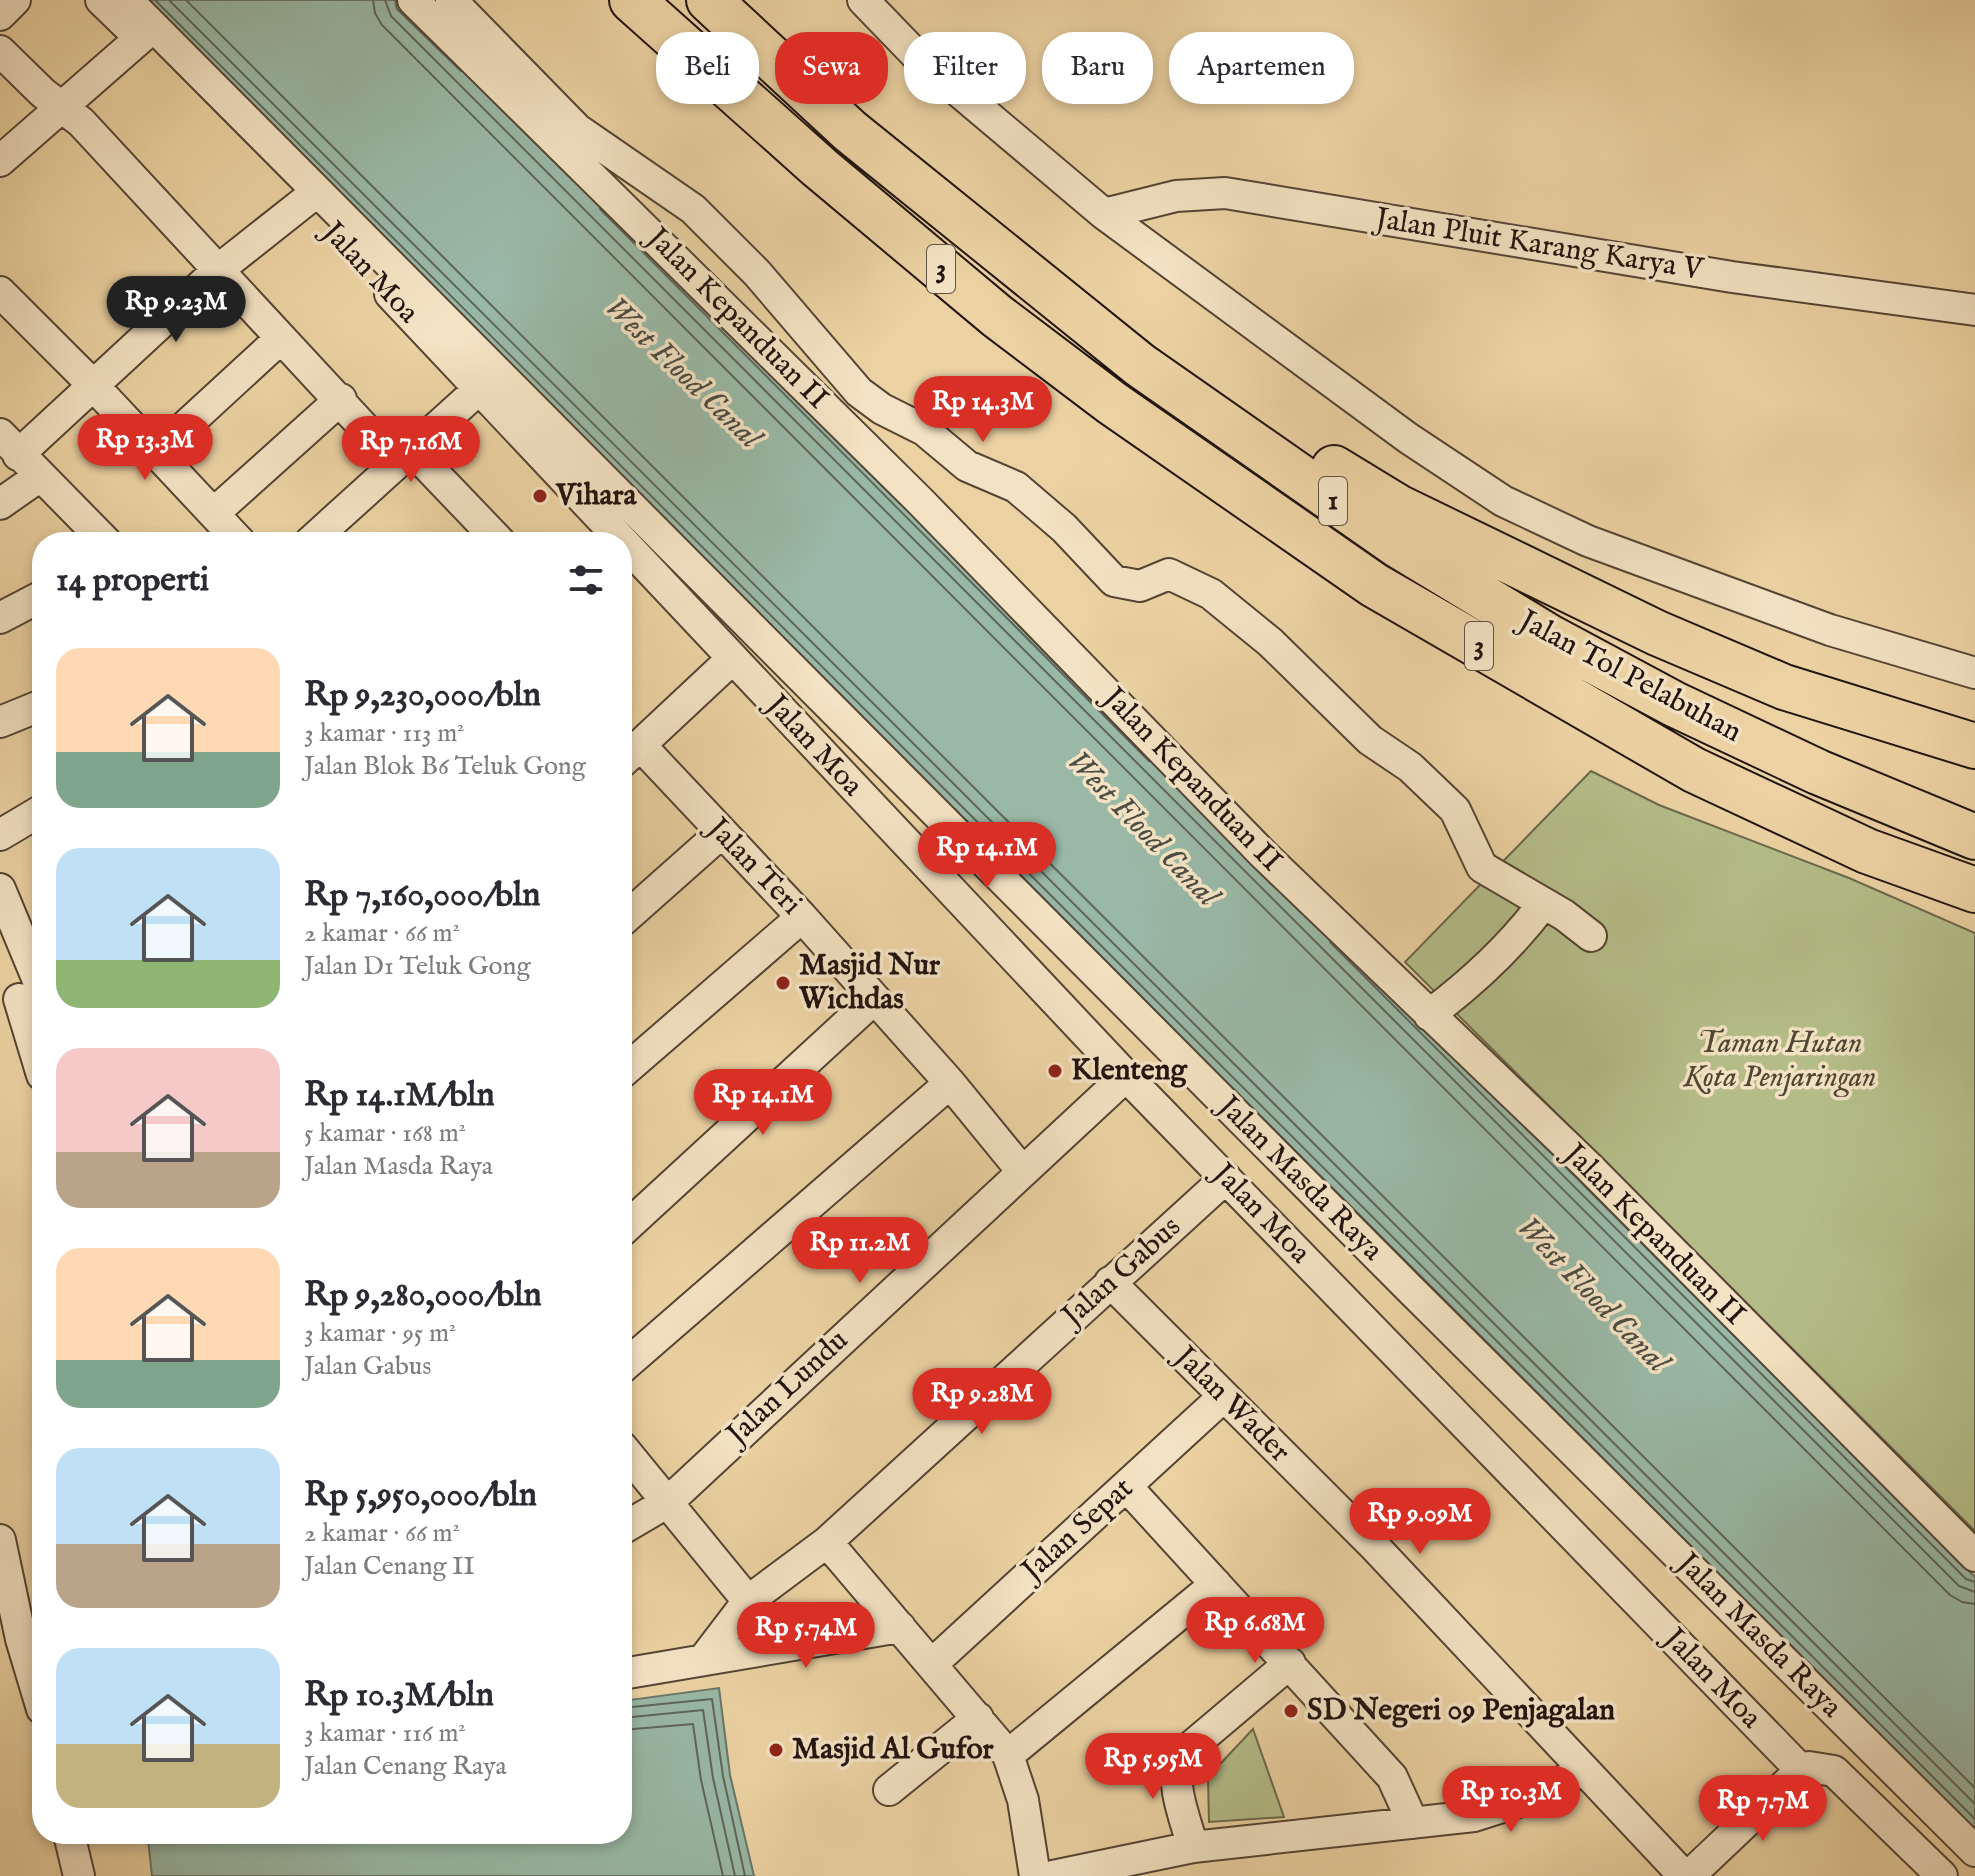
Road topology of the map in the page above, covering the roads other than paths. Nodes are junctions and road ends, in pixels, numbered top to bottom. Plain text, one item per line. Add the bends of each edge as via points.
1 (15, 0) edge
2 (101, 0) edge
3 (127, 0) edge
4 (413, 0) edge
5 (451, 0) edge
6 (632, 0) edge
7 (709, 0) edge
8 (863, 0) edge
9 (0, 15) edge
10 (147, 34) junction
11 (0, 51) edge
12 (62, 105) junction
13 (0, 161) edge
14 (304, 202) junction
15 (1104, 214) junction
16 (218, 270) junction
17 (0, 292) edge
18 (1072, 309) junction
19 (1975, 310) edge
20 (281, 338) junction
21 (91, 383) junction
22 (479, 389) junction
23 (341, 399) junction
24 (9, 444) edge
25 (155, 454) junction
26 (404, 455) junction
27 (40, 476) junction
28 (0, 504) edge
29 (214, 513) junction
30 (96, 532) edge
31 (231, 532) edge
32 (321, 532) edge
33 (485, 532) edge
34 (604, 532) edge
35 (632, 563) edge
36 (32, 601) edge
37 (0, 618) edge
38 (732, 659) junction
39 (1975, 673) edge
40 (32, 709) edge
41 (0, 722) edge
42 (1975, 746) edge
43 (632, 754) edge
44 (32, 816) edge
45 (720, 834) junction
46 (0, 835) edge
47 (1975, 837) edge
48 (1867, 851) junction
49 (0, 889) edge
50 (1975, 890) edge
51 (1543, 904) junction
52 (632, 912) edge
53 (802, 917) junction
54 (1975, 917) edge
55 (1591, 936) dead end
56 (26, 996) edge
57 (874, 999) junction
58 (1429, 1015) junction
59 (32, 1026) edge
60 (632, 1064) edge
61 (1126, 1076) junction
62 (950, 1083) junction
63 (1022, 1171) junction
64 (1226, 1178) junction
65 (632, 1222) edge
66 (1110, 1282) junction
67 (632, 1359) edge
68 (1223, 1397) junction
69 (632, 1459) edge
70 (1127, 1487) junction
71 (668, 1502) junction
72 (632, 1523) edge
73 (0, 1540) edge
74 (827, 1542) junction
75 (1975, 1556) edge
76 (1216, 1584) junction
77 (748, 1601) junction
78 (900, 1627) junction
79 (31, 1637) edge
80 (703, 1660) junction
81 (1290, 1663) junction
82 (932, 1664) junction
83 (632, 1672) edge
84 (978, 1718) junction
85 (1008, 1755) junction
86 (1581, 1769) junction
87 (1801, 1770) junction
88 (889, 1790) dead end
89 (1413, 1823) junction
90 (71, 1844) edge
91 (1193, 1847) junction
92 (1975, 1851) edge
93 (79, 1876) edge
94 (1035, 1876) edge
95 (1053, 1876) edge
96 (1686, 1876) edge
97 (1942, 1876) edge

1 - 9 street
2 - 10 street, Jalan Moa
3 - 10 street, Jalan Moa
4 - 58 street, Jalan Kepanduan II
5 - 51 street, Jalan Kepanduan II via 577,129 693,209 757,273 859,392 924,430 967,466 1016,487 1114,581 1140,586 1169,574 1211,594 1455,810 1482,867
6 - 48 highway, 3 via 997,316 1112,403 1374,585 1694,770
7 - 18 highway, 3 via 850,131
8 - 15 street via 918,57
10 - 12 street
10 - 14 street, Jalan Moa
10 - 92 street, Jalan Masda Raya
11 - 12 street
12 - 13 street
12 - 16 street
14 - 16 street
14 - 22 street, Jalan Moa
15 - 19 street, Jalan Pluit Karang Karya V via 1176,196 1225,193 1732,277
15 - 39 street via 1408,438 1503,501 1588,541 1830,630
16 - 20 street
16 - 21 street
17 - 21 street
18 - 42 highway via 1152,349 1398,507 1573,594 1784,687
18 - 47 highway, Jalan Tol Pelabuhan / 1 via 1140,365 1295,476 1551,638 1818,772
20 - 23 street
20 - 25 street
21 - 24 street
21 - 25 street
22 - 26 street
22 - 34 street, Jalan Moa
23 - 26 street
23 - 29 street
24 - 27 street
25 - 29 street
26 - 32 street
26 - 33 street
27 - 28 street
27 - 30 street
29 - 31 street
35 - 38 street, Jalan Moa
36 - 37 street
38 - 43 street
38 - 61 street, Jalan Moa
40 - 41 street
43 - 45 street, Jalan Teri
44 - 46 street
45 - 52 street
45 - 53 street, Jalan Teri
48 - 50 highway, 3
48 - 54 highway via 1899,879
49 - 56 street
51 - 55 street
51 - 58 street via 1473,981
53 - 57 street, Jalan Teri
53 - 60 street
56 - 59 street
57 - 62 street, Jalan Teri
57 - 65 street
58 - 75 street, Jalan Kepanduan II via 1588,1166
61 - 63 street, Jalan Lundu
61 - 64 street, Jalan Moa
62 - 63 street, Jalan Teri
62 - 67 street
63 - 71 street, Jalan Lundu
64 - 66 street, Jalan Gabus
64 - 87 street, Jalan Moa
66 - 68 street, Jalan Wader
66 - 74 street, Jalan Gabus
68 - 70 street, Jalan Sepat
68 - 86 street, Jalan Wader via 1375,1547
69 - 71 street
70 - 76 street
70 - 82 street, Jalan Sepat
71 - 72 street, Jalan Lundu
71 - 77 street
73 - 79 street
74 - 77 street, Jalan Gabus
74 - 78 street
76 - 81 street
76 - 85 street
77 - 80 street, Jalan Gabus
78 - 80 street
78 - 82 street
80 - 83 street
81 - 89 street via 1392,1777
81 - 91 street via 1180,1756 1175,1769
82 - 84 street
84 - 85 street
84 - 88 street
85 - 94 street via 1023,1800
86 - 89 street via 1546,1793 1499,1809
86 - 96 street, Jalan Wader
87 - 96 street
87 - 97 street via 1834,1771
89 - 91 street
90 - 93 street
91 - 95 street

